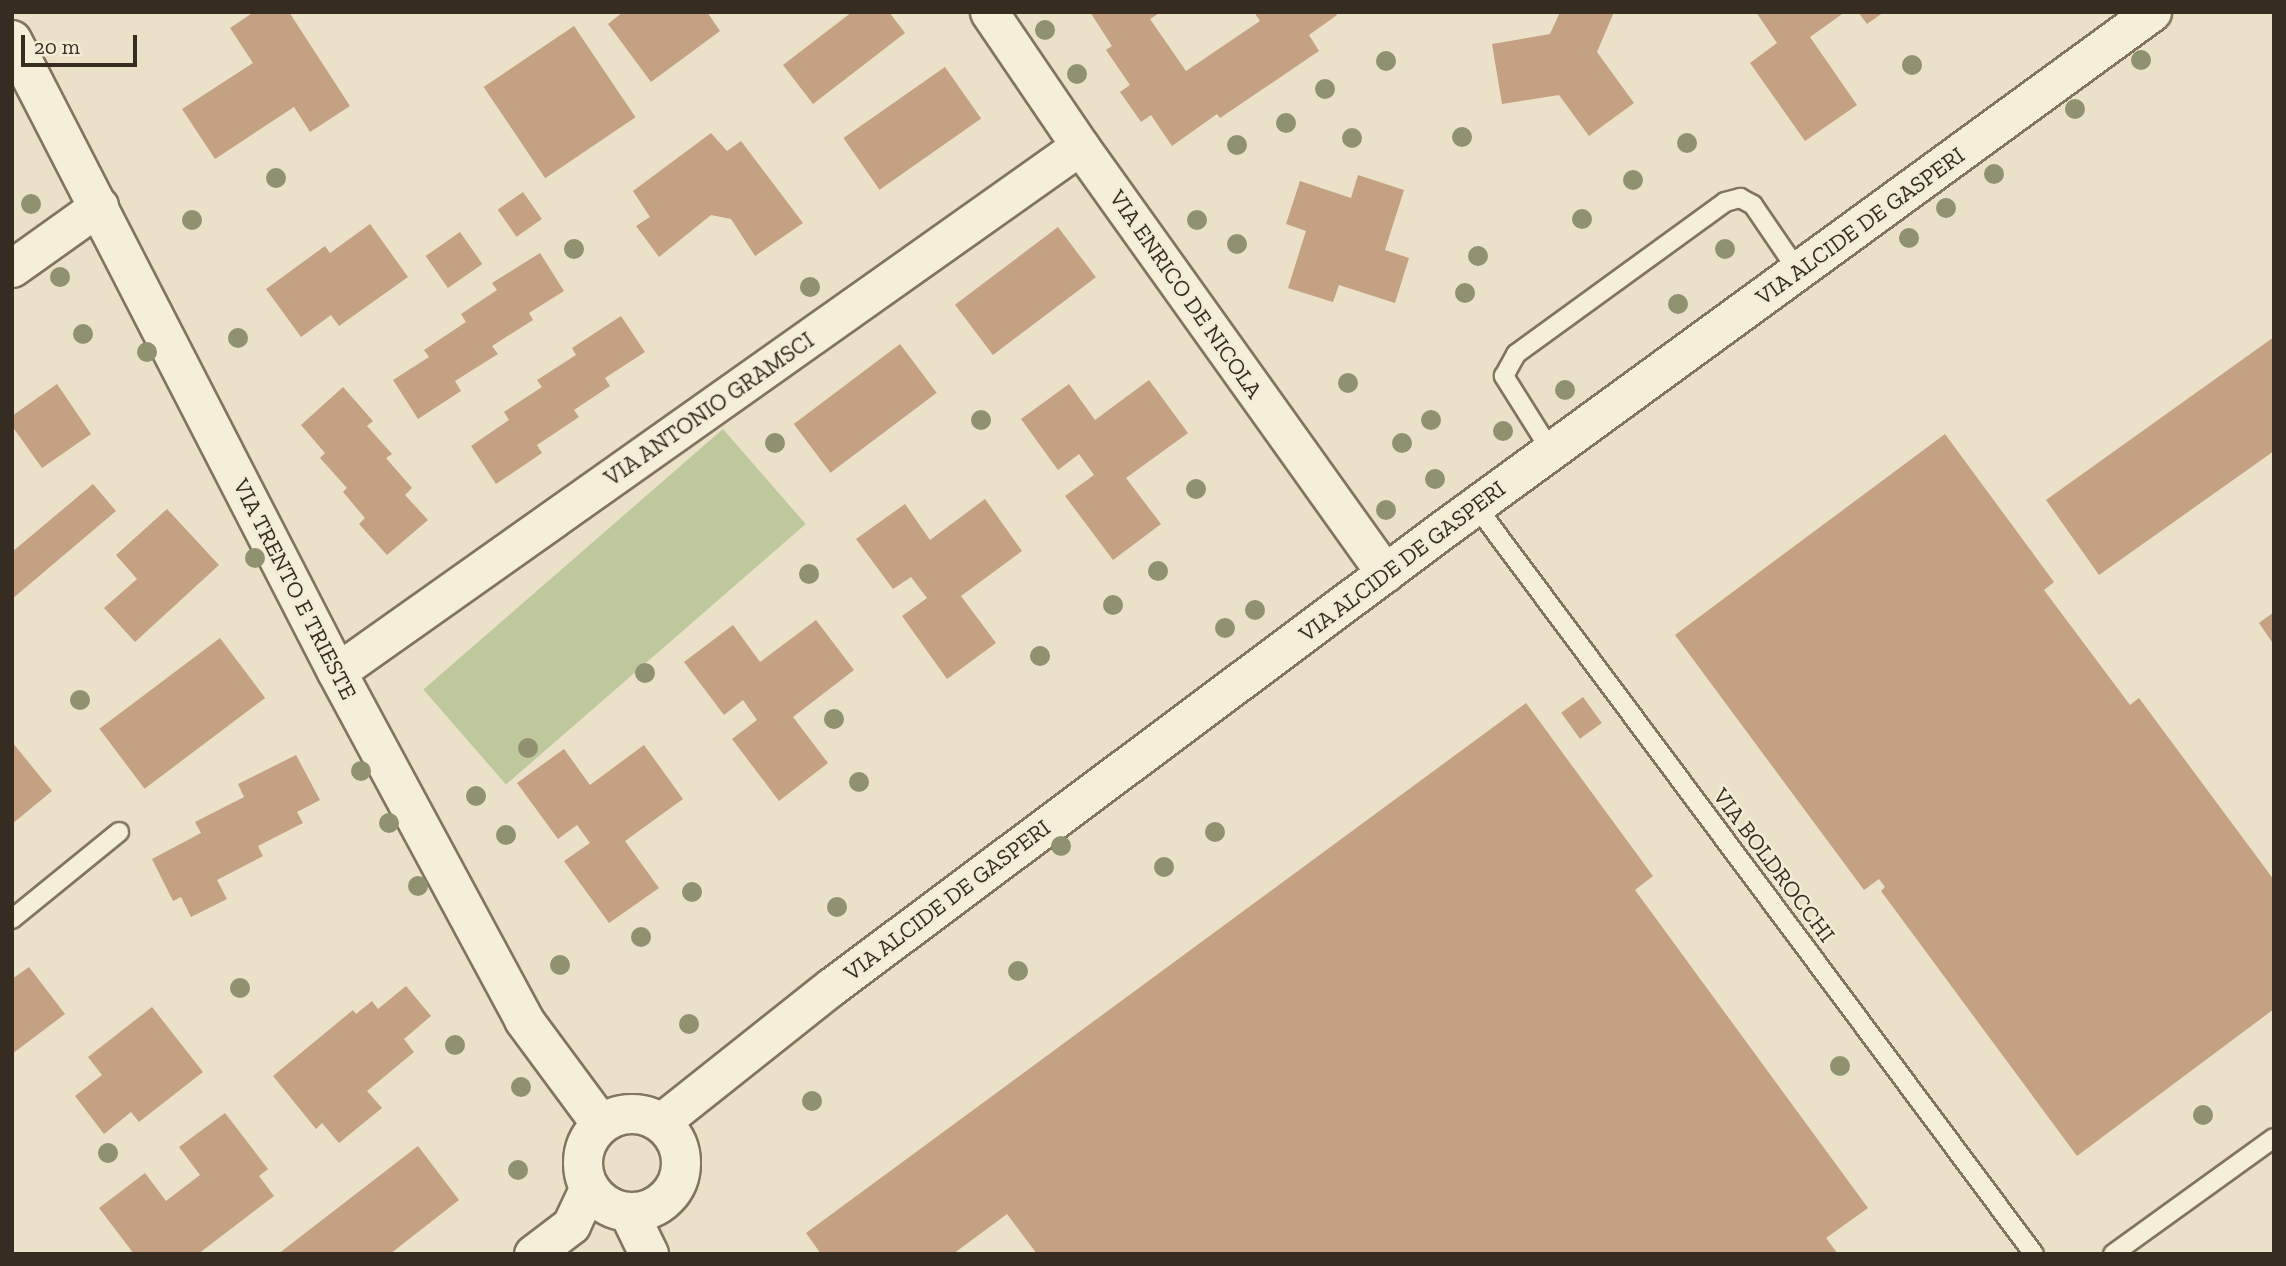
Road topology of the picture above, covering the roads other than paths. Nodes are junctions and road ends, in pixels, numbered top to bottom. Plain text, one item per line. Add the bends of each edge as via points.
1 (989, 12) edge
2 (2152, 12) edge
3 (12, 40) edge
4 (1080, 146) junction
5 (99, 206) junction
6 (12, 268) edge
7 (1798, 271) junction
8 (1551, 451) junction
9 (1476, 506) junction
10 (1385, 573) junction
11 (337, 672) junction
12 (119, 832) dead end
13 (12, 919) edge
14 (661, 1122) junction
15 (601, 1124) junction
16 (2274, 1138) edge
17 (589, 1187) junction
18 (629, 1213) junction
19 (533, 1254) edge
20 (649, 1254) edge
21 (2034, 1254) edge
22 (2113, 1254) edge

1 - 4 street, VIA ENRICO DE NICOLA
2 - 7 street, VIA ALCIDE DE GASPERI
3 - 5 street, VIA TRENTO E TRIESTE
4 - 10 street, VIA ENRICO DE NICOLA
4 - 11 street, VIA ANTONIO GRAMSCI
5 - 6 street
5 - 11 street, VIA TRENTO E TRIESTE
7 - 8 street, VIA ALCIDE DE GASPERI
7 - 8 lane via 1753,205 1740,198 1726,202 1538,338 1517,354 1504,376
8 - 9 street, VIA ALCIDE DE GASPERI
9 - 10 street, VIA ALCIDE DE GASPERI
9 - 21 lane, VIA BOLDROCCHI
10 - 14 street, VIA ALCIDE DE GASPERI via 831,987
11 - 15 street, VIA TRENTO E TRIESTE via 524,1020
12 - 13 lane
14 - 15 street via 631,1113
14 - 18 street via 680,1147 679,1179 661,1204
15 - 17 street via 585,1146 582,1160
16 - 22 lane
17 - 18 street via 613,1209
17 - 19 street via 571,1225
18 - 20 street

